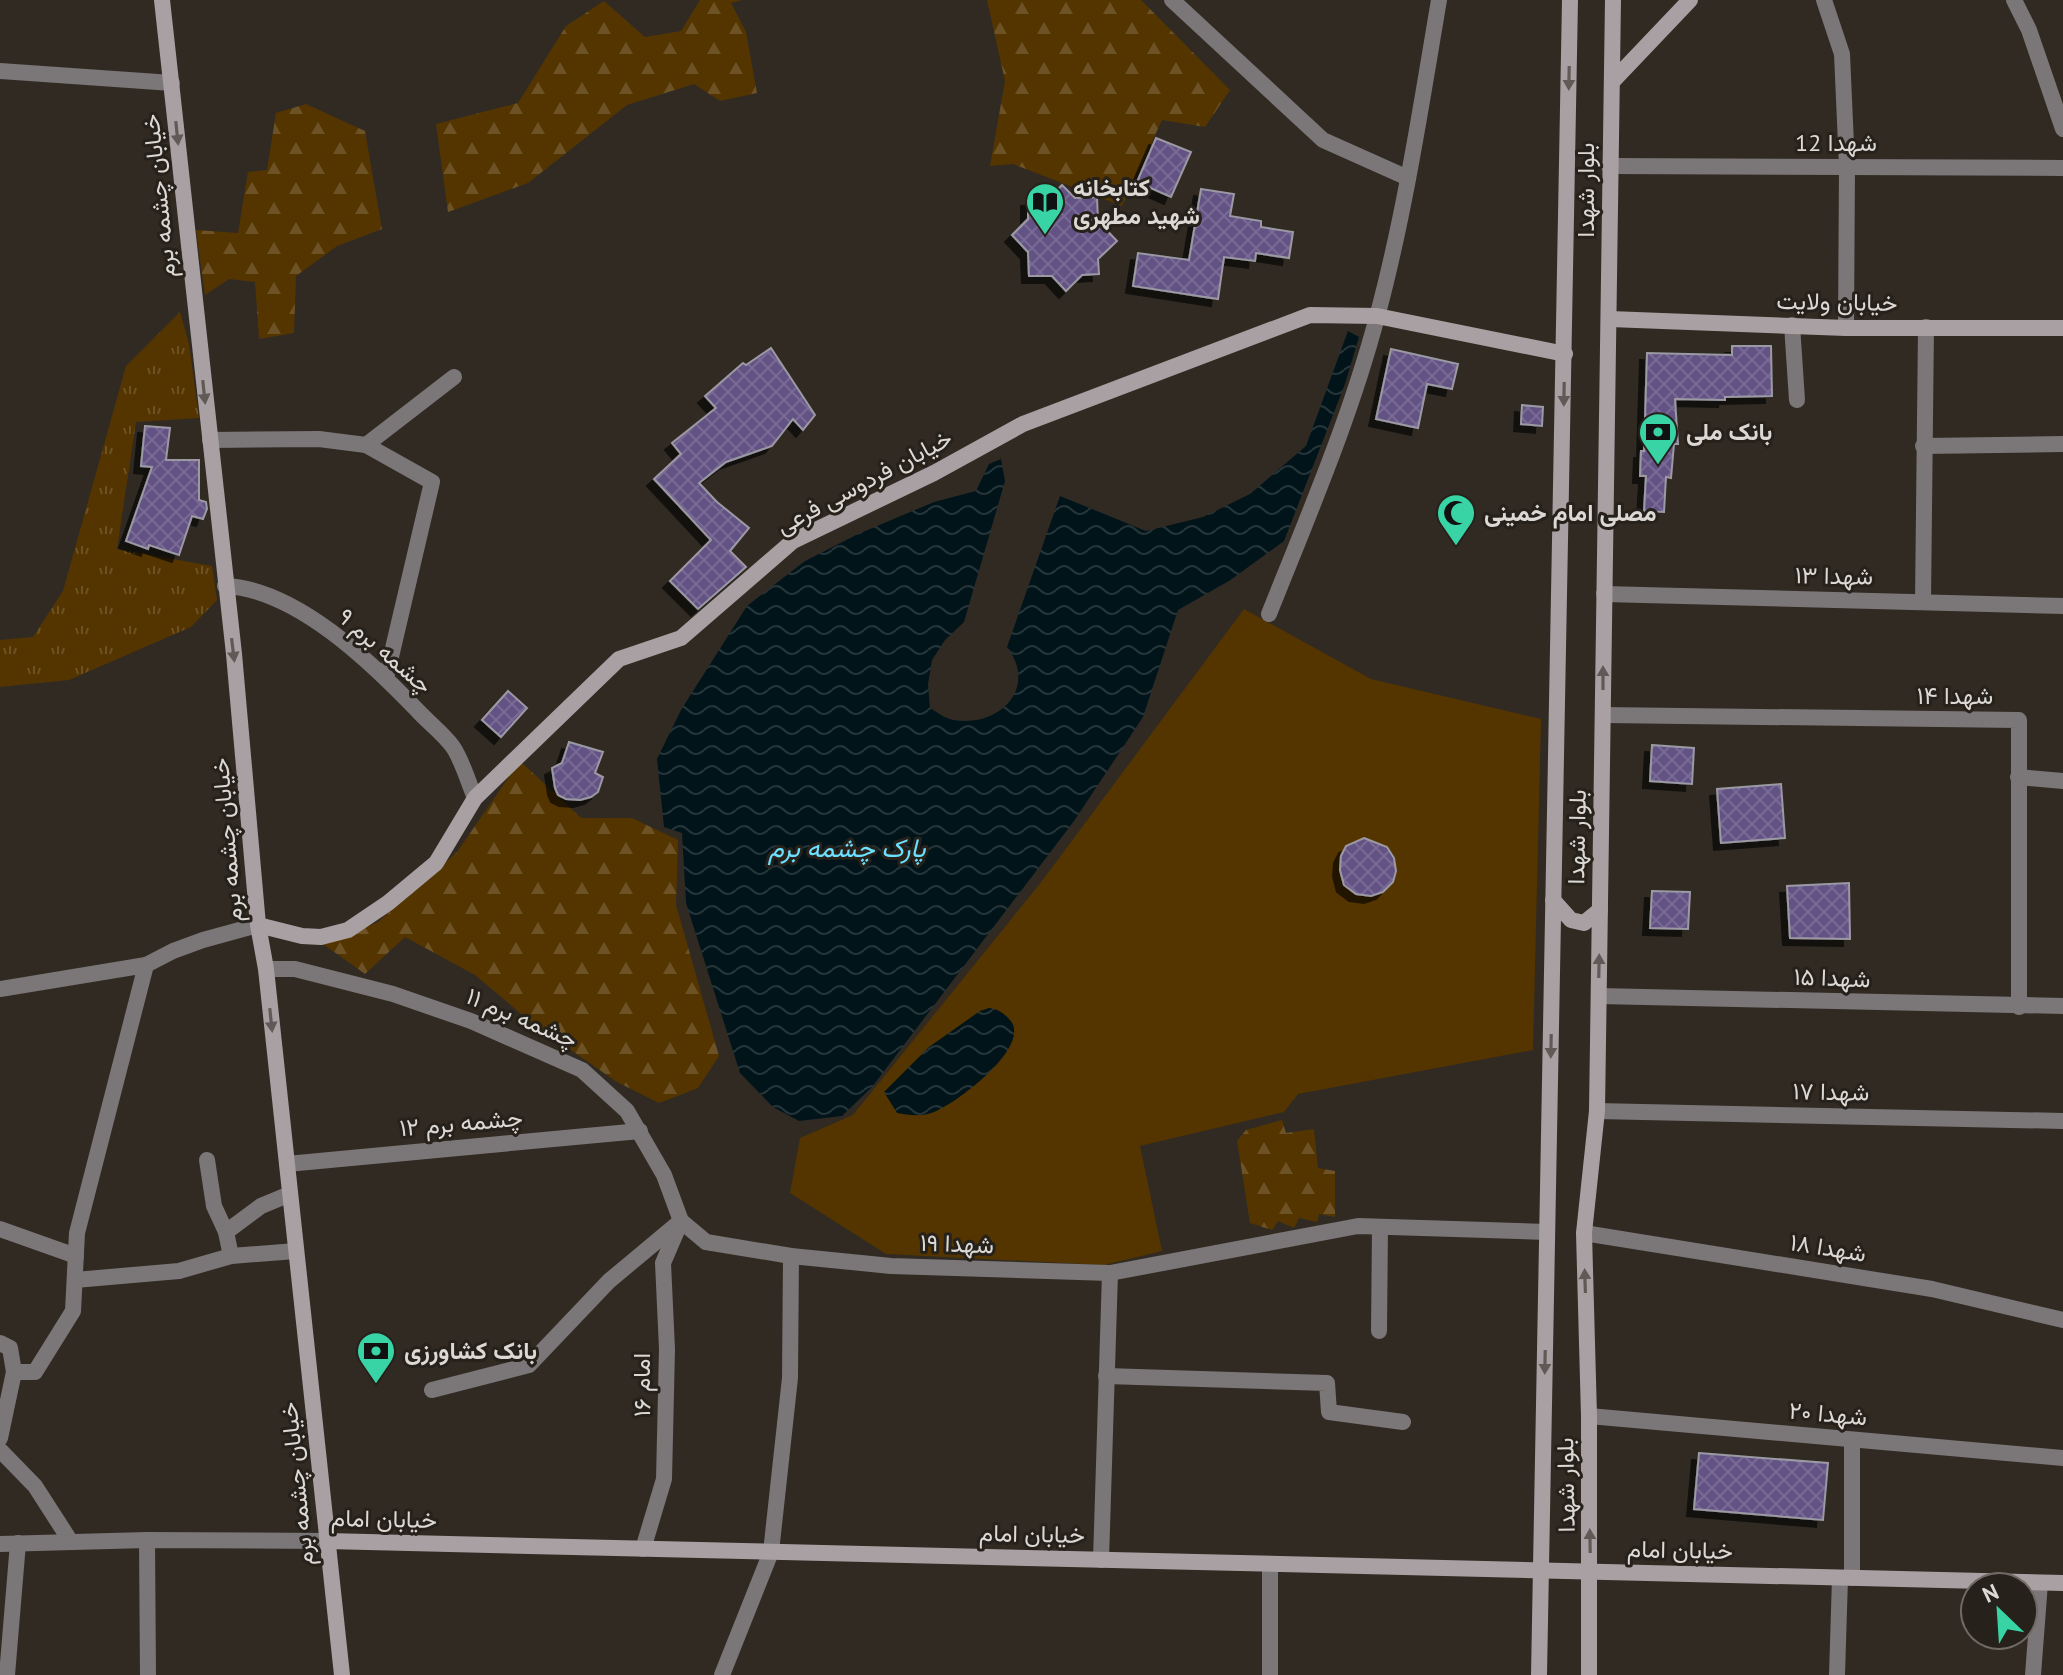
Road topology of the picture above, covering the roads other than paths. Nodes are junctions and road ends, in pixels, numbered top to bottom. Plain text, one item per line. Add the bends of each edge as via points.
1 (162, 0) edge
2 (1172, 0) edge
3 (1439, 0) edge
4 (1570, 0) edge
5 (1613, 0) edge
6 (1690, 0) edge
7 (1824, 0) edge
8 (2014, 0) edge
9 (0, 71) edge
10 (1612, 82) junction
11 (172, 83) junction
12 (2063, 129) edge
13 (1609, 166) junction
14 (1847, 167) junction
15 (2063, 168) edge
16 (1408, 178) junction
17 (1377, 316) junction
18 (1610, 319) junction
19 (1792, 325) junction
20 (1926, 327) junction
21 (1846, 328) junction
22 (2063, 328) edge
23 (1565, 354) junction
24 (454, 377) dead end
25 (1797, 400) dead end
26 (210, 440) junction
27 (2063, 444) edge
28 (366, 445) junction
29 (1923, 446) junction
30 (225, 586) junction
31 (1604, 594) junction
32 (1923, 602) junction
33 (2063, 606) edge
34 (1269, 614) dead end
35 (386, 678) junction
36 (1603, 715) junction
37 (2018, 777) junction
38 (2063, 781) edge
39 (475, 798) junction
40 (1553, 900) junction
41 (1600, 910) junction
42 (258, 925) junction
43 (146, 965) junction
44 (266, 969) junction
45 (0, 989) edge
46 (1599, 996) junction
47 (2063, 1006) edge
48 (2019, 1007) junction
49 (1597, 1111) junction
50 (2063, 1121) edge
51 (640, 1131) junction
52 (207, 1160) dead end
53 (287, 1164) junction
54 (290, 1194) junction
55 (681, 1221) junction
56 (1380, 1227) junction
57 (0, 1229) edge
58 (226, 1232) junction
59 (1547, 1232) junction
60 (1584, 1233) junction
61 (296, 1251) junction
62 (76, 1256) junction
63 (231, 1256) junction
64 (791, 1256) junction
65 (1110, 1273) junction
66 (75, 1280) junction
67 (2063, 1320) edge
68 (1379, 1331) dead end
69 (0, 1343) edge
70 (14, 1372) junction
71 (1106, 1376) junction
72 (432, 1390) dead end
73 (1589, 1416) junction
74 (1403, 1422) dead end
75 (0, 1438) edge
76 (1852, 1440) junction
77 (0, 1450) edge
78 (2063, 1458) edge
79 (147, 1540) junction
80 (327, 1541) junction
81 (71, 1542) junction
82 (18, 1543) junction
83 (0, 1544) edge
84 (643, 1549) junction
85 (771, 1552) junction
86 (1101, 1560) junction
87 (1270, 1564) junction
88 (1541, 1571) junction
89 (1591, 1572) junction
90 (1846, 1578) junction
91 (2040, 1583) junction
92 (2063, 1583) edge
93 (7, 1675) edge
94 (148, 1675) edge
95 (342, 1675) edge
96 (722, 1675) edge
97 (1270, 1675) edge
98 (1539, 1675) edge
99 (1589, 1675) edge
100 (1837, 1675) edge
101 (2033, 1675) edge

1 - 11 main road, خیابان چشمه برم
2 - 16 street via 1323,140
3 - 16 street
4 -> 23 main road, بلوار شهدا
5 - 10 main road, بلوار شهدا
6 - 10 main road
7 - 14 street via 1842,54
8 - 12 street
9 - 11 street
10 - 13 main road, بلوار شهدا
11 -> 26 main road, خیابان چشمه برم
13 - 14 street, شهدا 12
13 - 18 main road, بلوار شهدا
14 - 15 street, شهدا 12
14 - 21 street
16 - 17 street
17 - 23 main road, خیابان فردوسی فرعی
17 - 34 street via 1339,441
17 - 39 main road, خیابان فردوسی فرعی via 1310,315 1233,343 1023,424 793,541 681,638 619,659
18 - 19 main road, خیابان ولایت
18 - 31 main road, بلوار شهدا
19 - 21 main road, خیابان ولایت
19 - 25 street
20 - 21 main road, خیابان ولایت
20 - 22 main road, خیابان ولایت
20 - 29 street
23 -> 40 main road, بلوار شهدا
24 - 28 street
26 - 28 street via 319,439
26 - 30 main road, خیابان چشمه برم
27 - 29 street
28 - 35 street via 432,482
29 - 32 street
30 - 35 street, چشمه برم ۹ via 245,587 290,606
30 -> 42 main road, خیابان چشمه برم
31 - 32 street, شهدا ۱۳
36 -> 31 main road, بلوار شهدا
32 - 33 street, شهدا ۱۳
35 - 39 street, چشمه برم ۹ via 452,746
36 - 37 street, شهدا ۱۴ via 2019,720
36 - 41 main road, بلوار شهدا
37 - 38 street
37 - 48 street, شهدا ۱۴
39 - 42 main road, خیابان فردوسی فرعی via 436,863 348,930 302,936
40 - 41 main road via 1571,920 1584,923
40 -> 59 main road, بلوار شهدا
46 -> 41 main road, بلوار شهدا
42 - 43 street via 203,940
42 - 44 main road, خیابان چشمه برم
43 - 45 street
43 - 62 street via 77,1233
44 - 51 street, چشمه برم ۱۱ via 342,979 512,1039 582,1070 609,1092
44 -> 53 main road, خیابان چشمه برم
46 - 48 street, شهدا ۱۵
46 - 49 main road, بلوار شهدا
47 - 48 street, شهدا ۱۵
49 - 50 street, شهدا ۱۷
49 - 60 main road, بلوار شهدا
51 - 53 street, چشمه برم ۱۲
51 - 55 street, چشمه برم ۱۱
52 - 58 street via 214,1206
53 - 54 main road, خیابان چشمه برم
54 - 58 street via 261,1206
54 - 61 main road, خیابان چشمه برم
55 - 64 street, شهدا ۱۹ via 706,1242
55 - 72 street via 609,1281 529,1365
55 - 84 street, امام ۱۶ via 663,1263 664,1479
56 - 59 street, شهدا ۱۹
56 - 65 street, شهدا ۱۹ via 1358,1226
56 - 68 street
57 - 62 street
58 - 63 street
59 -> 88 main road, بلوار شهدا
60 - 67 street, شهدا ۱۸ via 1932,1289
73 -> 60 main road, بلوار شهدا
61 - 63 street
61 - 80 main road, خیابان چشمه برم
62 - 66 street
63 - 66 street via 179,1271
64 - 65 street, شهدا ۱۹ via 891,1266
64 - 85 street via 790,1378
65 - 71 street
66 - 70 street via 73,1311 35,1372
69 - 70 street via 10,1348
70 - 75 street
71 - 74 street via 1327,1383 1329,1412
71 - 86 street
73 - 76 street, شهدا ۲۰
89 -> 73 main road, بلوار شهدا
76 - 78 street, شهدا ۲۰
76 - 90 street
77 - 81 street via 35,1486
79 - 80 street, خیابان امام
79 - 81 street, خیابان امام
79 - 94 street
80 - 84 main road, خیابان امام
80 - 95 main road, خیابان چشمه برم
81 - 82 street, خیابان امام
82 - 83 street, خیابان امام
82 - 93 street
84 - 85 main road, خیابان امام
85 - 86 main road, خیابان امام
85 - 96 street
86 - 87 main road, خیابان امام
87 - 88 main road, خیابان امام
87 - 97 street
88 - 89 main road, خیابان امام
88 - 98 main road, بلوار شهدا
89 - 90 main road, خیابان امام
89 - 99 main road, بلوار شهدا
90 - 91 main road, خیابان امام
90 - 100 street
91 - 92 main road, خیابان امام
91 - 101 street

